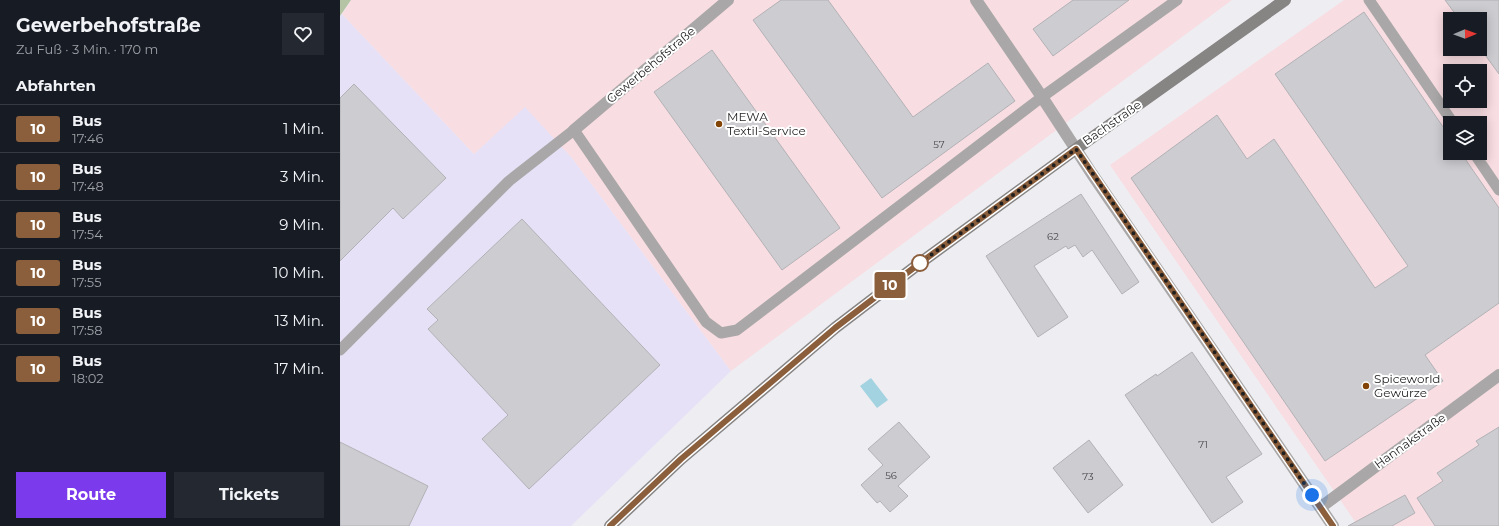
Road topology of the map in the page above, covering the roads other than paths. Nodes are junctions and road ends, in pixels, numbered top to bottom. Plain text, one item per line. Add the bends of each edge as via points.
1 (728, 0) edge
2 (976, 0) edge
3 (1177, 0) edge
4 (1285, 0) edge
5 (1369, 0) edge
6 (1042, 97) junction
7 (1448, 116) edge
8 (574, 130) junction
9 (1076, 149) junction
10 (1479, 160) edge
11 (1499, 190) edge
12 (340, 350) edge
13 (1499, 375) edge
14 (1321, 507) junction
15 (610, 526) edge
16 (1333, 526) edge

1 - 8 street, Gewerbehofstraße
2 - 6 street
3 - 6 lane
4 - 9 street, Bachstraße
5 - 7 lane
6 - 8 lane via 737,330 721,333 706,322
6 - 9 street
8 - 12 lane via 509,181
9 - 14 street
9 - 15 street, Bachstraße via 835,328 681,459
10 - 11 lane
13 - 14 street, Hannakstraße
14 - 16 street

